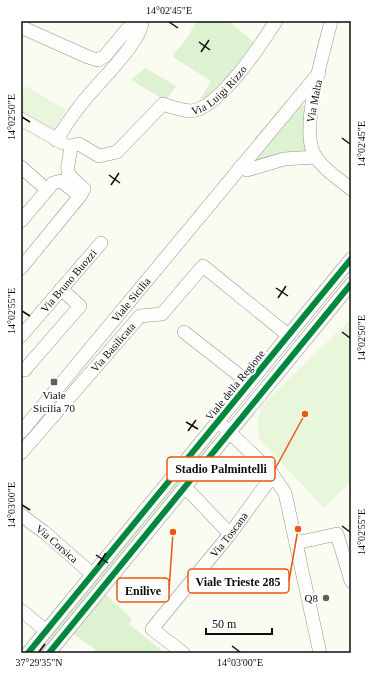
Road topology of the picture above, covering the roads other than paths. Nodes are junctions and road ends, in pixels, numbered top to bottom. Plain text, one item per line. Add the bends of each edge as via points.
1 (134, 21) edge
2 (142, 21) edge
3 (276, 21) edge
4 (331, 21) edge
5 (21, 27) edge
6 (319, 73) junction
7 (21, 119) edge
8 (56, 140) junction
9 (71, 146) junction
10 (316, 157) junction
11 (21, 167) edge
12 (240, 167) junction
13 (351, 189) edge
14 (47, 190) junction
15 (80, 196) junction
16 (21, 221) edge
17 (101, 243) dead end
18 (351, 259) edge
19 (21, 268) edge
20 (351, 284) edge
21 (61, 290) junction
22 (309, 310) junction
23 (322, 320) junction
24 (184, 332) dead end
25 (288, 335) junction
26 (21, 336) edge
27 (23, 369) edge
28 (249, 383) junction
29 (218, 422) junction
30 (21, 432) edge
31 (230, 432) junction
32 (207, 434) junction
33 (220, 444) junction
34 (21, 453) edge
35 (273, 475) junction
36 (185, 486) junction
37 (21, 515) edge
38 (230, 534) junction
39 (296, 543) junction
40 (92, 574) junction
41 (351, 581) edge
42 (21, 610) edge
43 (46, 631) junction
44 (28, 653) edge
45 (49, 653) edge
46 (183, 653) edge
47 (320, 653) edge

1 - 5 street via 105,56 98,60
2 - 8 street via 140,32 128,50 79,106
3 - 9 street, Via Luigi Rizzo via 258,49 226,89 206,104 191,111 163,104 117,152 108,155 99,156 79,144
4 - 6 street, Via Malta
6 - 10 street, Via Malta via 308,133
6 - 12 street, Viale Sicilia
7 - 8 street
8 - 9 street
9 - 15 street via 68,175 84,189
10 - 12 street via 284,159 247,170
10 - 13 street, Via Malta
11 - 14 street
12 - 30 street, Viale Sicilia
14 - 15 street via 53,183 61,181
14 - 16 street
15 - 19 street
17 - 21 street, Via Bruno Buozzi
18 - 22 street, Viale della Regione
20 - 23 street
21 - 26 street, Via Bruno Buozzi
21 - 27 street via 80,306
22 - 23 street
22 - 25 street, Viale della Regione
23 - 31 street
24 - 28 street
25 - 28 street, Viale della Regione
25 - 34 street, Via Basilicata via 203,266 162,314 140,316
28 - 29 street, Viale della Regione
29 - 31 street
29 - 32 street, Viale della Regione
31 - 33 street
31 - 35 street
32 - 33 street
32 - 40 street, Viale della Regione
33 - 36 street
35 - 38 street, Via Toscana
35 - 39 street via 285,493
36 - 38 street
36 - 45 street
37 - 40 street, Via Corsica
38 - 46 street, Via Toscana via 152,629
39 - 41 street via 338,534
39 - 47 street
40 - 43 street, Viale della Regione
42 - 43 street
43 - 44 street, Viale della Regione

